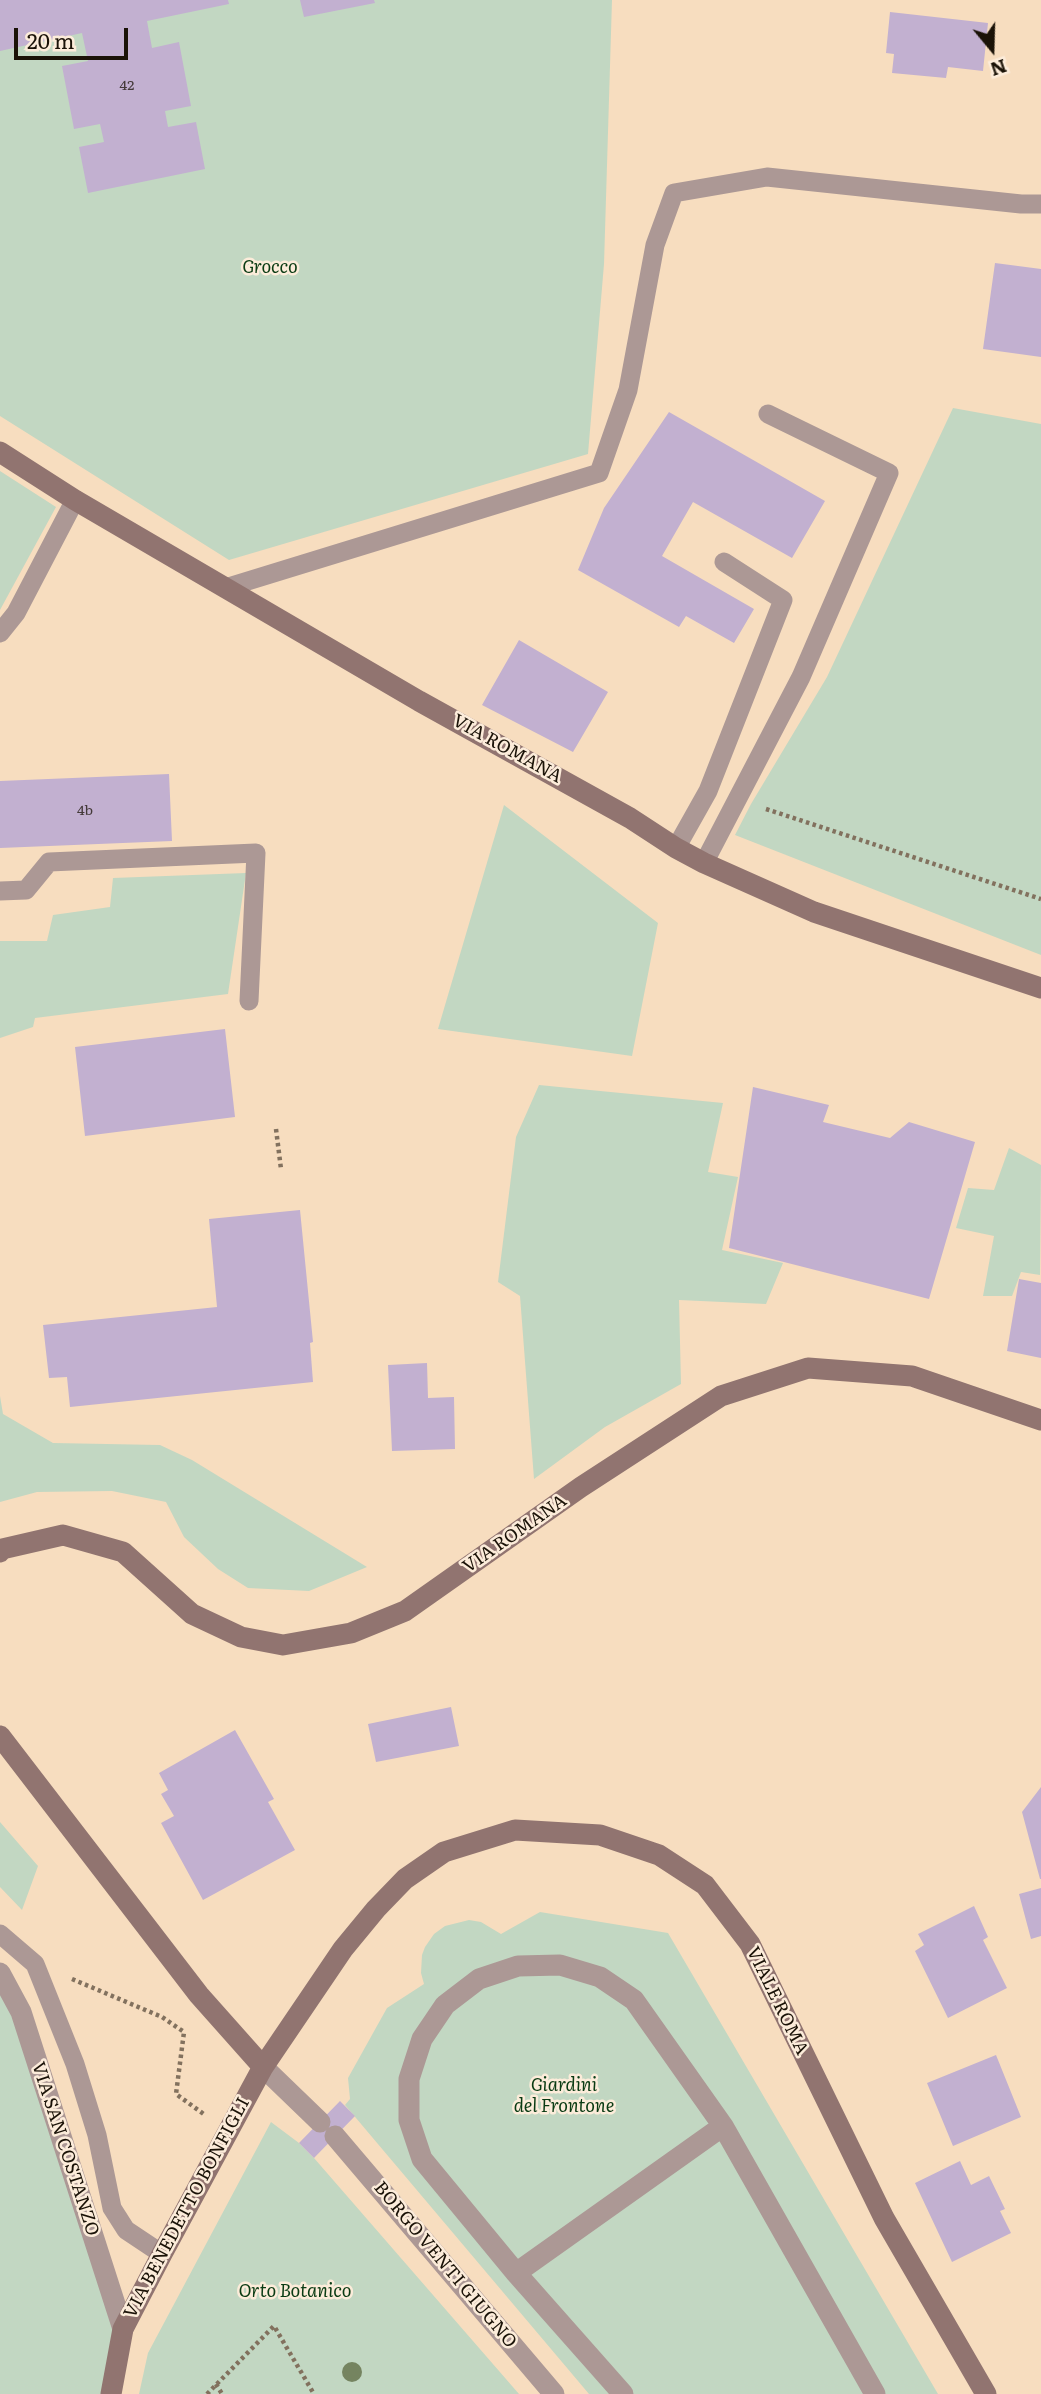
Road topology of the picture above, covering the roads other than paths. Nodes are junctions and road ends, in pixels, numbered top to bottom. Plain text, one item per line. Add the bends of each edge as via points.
1 (1041, 204) edge
2 (768, 414) dead end
3 (0, 452) edge
4 (75, 500) junction
5 (724, 562) dead end
6 (225, 588) junction
7 (0, 632) edge
8 (676, 848) junction
9 (704, 863) junction
10 (0, 891) edge
11 (1041, 988) edge
12 (249, 1001) dead end
13 (1041, 1420) edge
14 (0, 1552) edge
15 (0, 1736) edge
16 (0, 1934) edge
17 (0, 1973) edge
18 (262, 2067) junction
19 (723, 2126) junction
20 (162, 2254) junction
21 (516, 2273) junction
22 (123, 2329) junction
23 (111, 2394) edge
24 (554, 2394) edge
25 (623, 2394) edge
26 (875, 2394) edge
27 (986, 2394) edge

1 - 6 lane via 767,177 674,192 655,245 628,390 599,473
2 - 9 lane via 889,473 801,677
3 - 4 main road, VIA ROMANA
4 - 6 main road, VIA ROMANA
4 - 7 lane via 16,613
5 - 8 lane via 783,600 708,791
6 - 8 main road, VIA ROMANA
8 - 9 main road, VIA ROMANA
9 - 11 main road, VIA ROMANA via 814,912
10 - 12 lane via 26,890 49,862 256,853
13 - 14 main road, VIA ROMANA via 912,1377 808,1368 721,1396 405,1611 351,1633 283,1645 241,1637 192,1614 123,1552 63,1535
15 - 18 main road via 199,1995
16 - 20 lane via 35,1964 75,2064 97,2135 112,2208 126,2230
17 - 22 street, VIA SAN COSTANZO via 21,2012
18 - 20 main road, VIA BENEDETTO BONFIGLI
18 - 24 street, BORGO VENTI GIUGNO via 328,2129
18 - 27 main road, VIALE ROMA via 376,1909 405,1879 444,1852 515,1830 600,1835 659,1855 705,1885 750,1944 884,2218
19 - 21 street
19 - 21 street via 634,2000 600,1977 546,1965 518,1966 479,1979 445,2005 422,2039 409,2078 410,2120 422,2159
19 - 26 street
20 - 22 main road, VIA BENEDETTO BONFIGLI
21 - 25 street
22 - 23 main road, VIA BENEDETTO BONFIGLI

